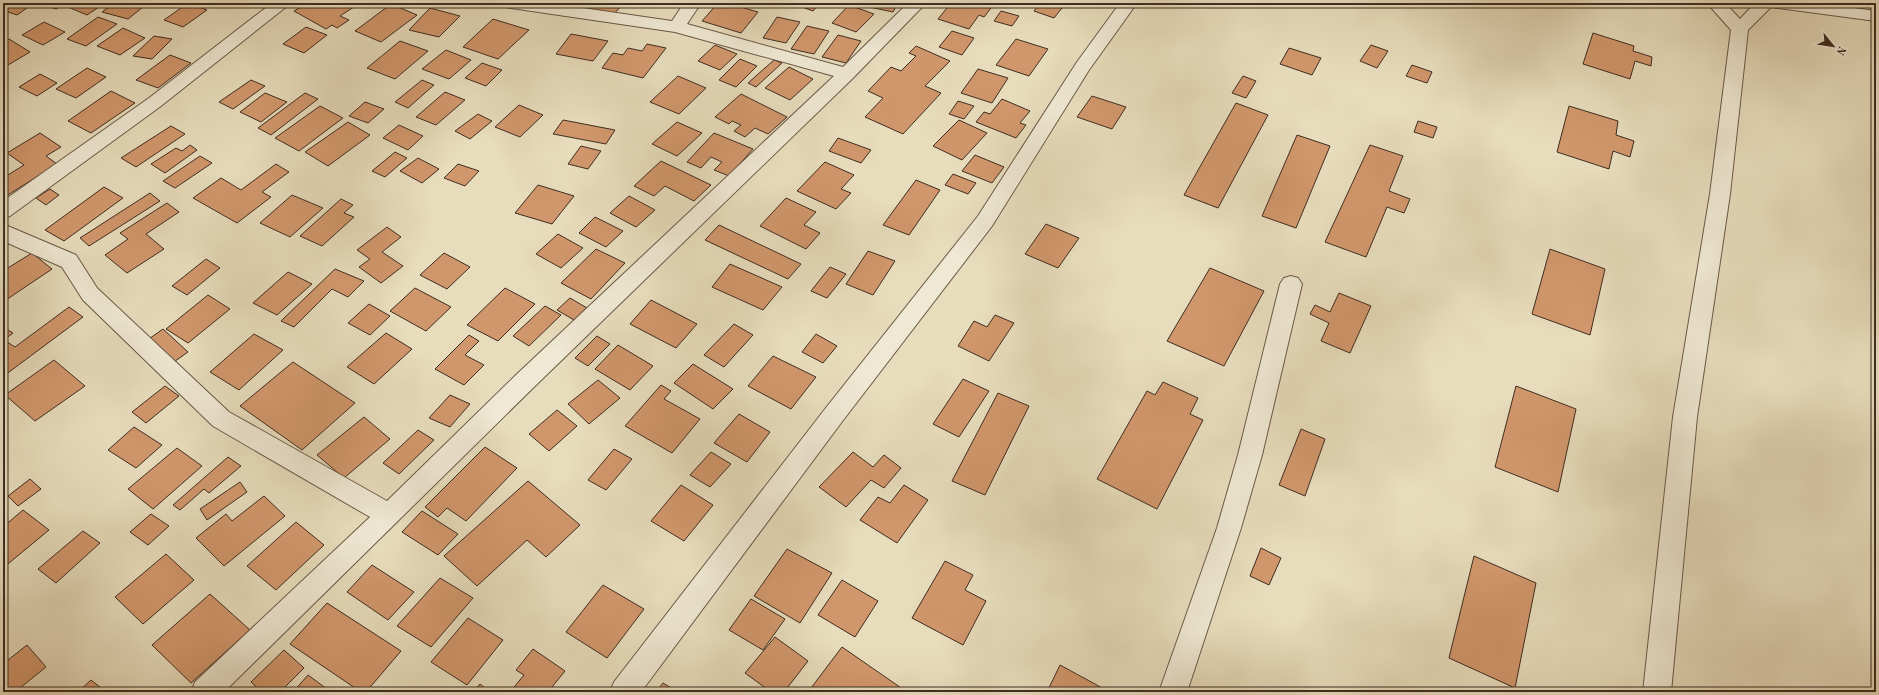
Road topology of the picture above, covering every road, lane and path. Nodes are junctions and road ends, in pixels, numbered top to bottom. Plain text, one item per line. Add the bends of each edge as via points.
1 (283, 3) edge
2 (511, 3) edge
3 (693, 3) edge
4 (918, 3) edge
5 (1129, 3) edge
6 (1715, 3) edge
7 (1765, 3) edge
8 (1776, 3) edge
9 (1876, 16) edge
10 (676, 27) junction
11 (1740, 29) junction
12 (846, 74) junction
13 (3, 211) edge
14 (3, 232) edge
15 (1291, 284) dead end
16 (389, 515) junction
17 (205, 692) edge
18 (624, 692) edge
19 (1174, 692) edge
20 (1657, 692) edge

1 - 13 street via 155,102
2 - 10 street
3 - 10 street
4 - 12 street
5 - 18 street via 1084,66 985,221 833,416
6 - 11 street
7 - 11 street
8 - 9 street
10 - 12 street
11 - 20 street via 1720,194 1684,417
12 - 16 street
14 - 16 street via 69,261 90,294 221,419
15 - 19 street via 1250,456 1229,528
16 - 17 street

